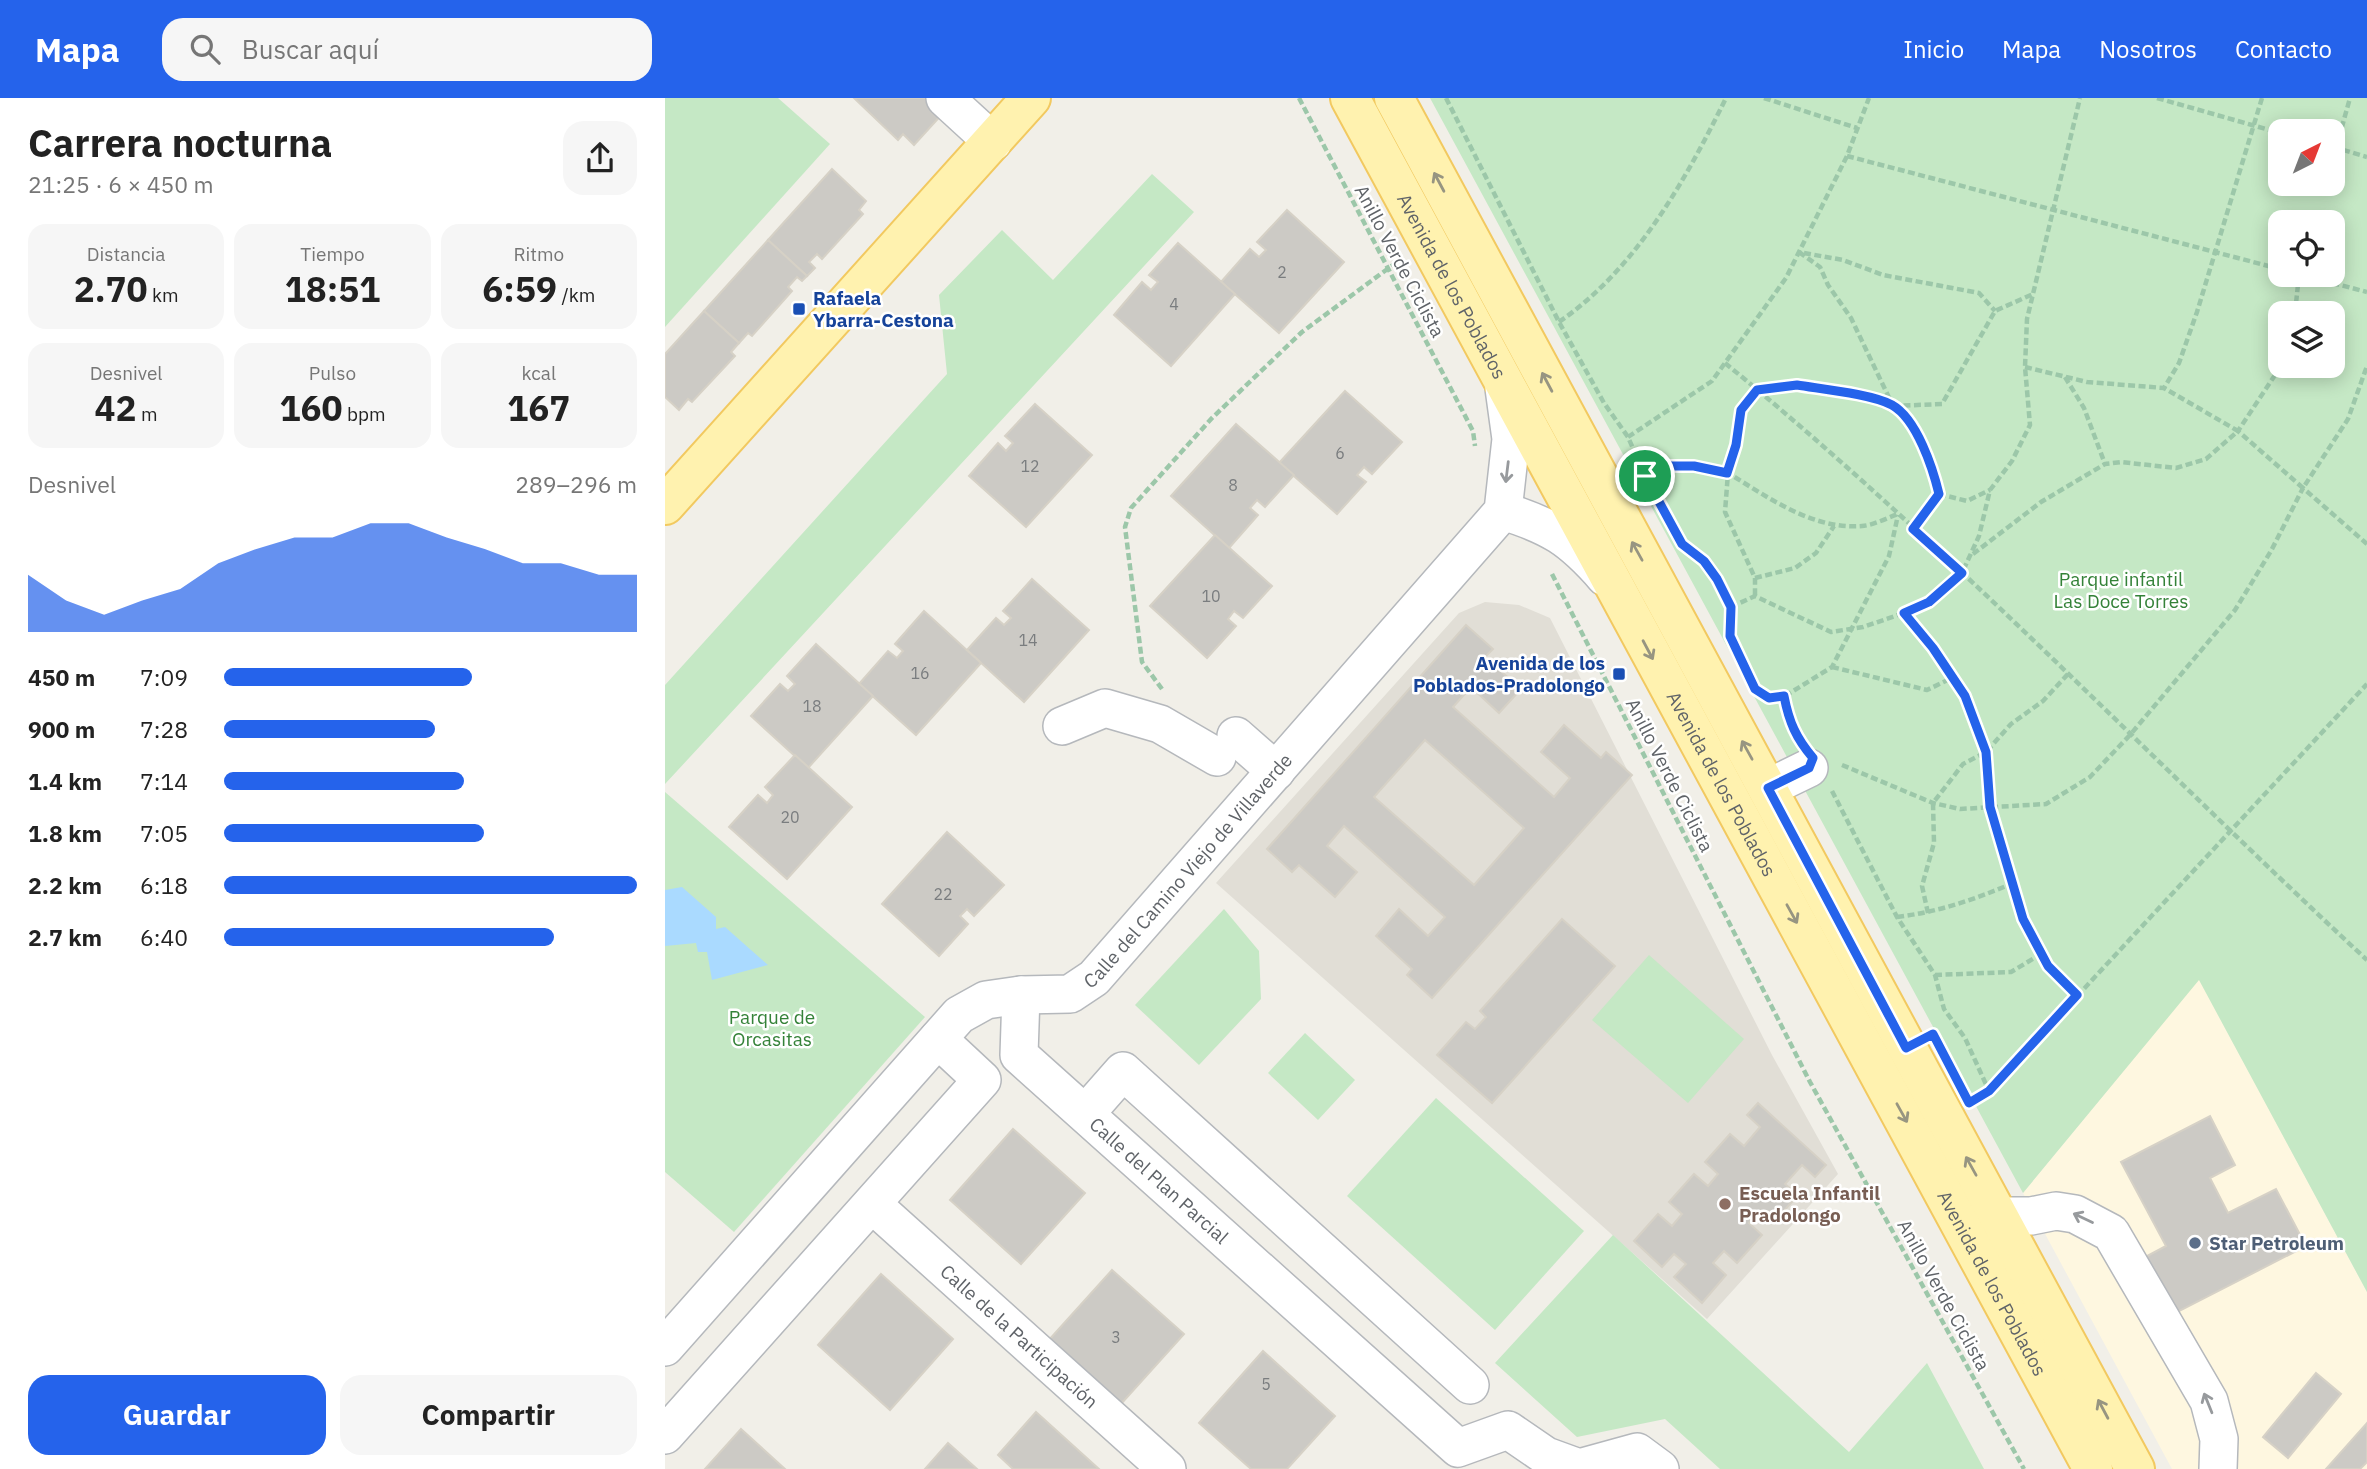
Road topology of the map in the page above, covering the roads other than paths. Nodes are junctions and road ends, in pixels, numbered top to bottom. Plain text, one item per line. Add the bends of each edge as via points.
1 (945, 98) edge
2 (1031, 98) edge
3 (1350, 98) edge
4 (1394, 98) edge
5 (993, 142) junction
6 (1504, 383) junction
7 (1580, 442) junction
8 (1558, 481) junction
9 (669, 491) edge
10 (1515, 515) junction
11 (1616, 590) junction
12 (1062, 726) dead end
13 (1809, 768) road end
14 (1276, 771) junction
15 (1768, 788) junction
16 (1021, 995) junction
17 (938, 1040) junction
18 (1086, 1113) junction
19 (871, 1204) junction
20 (1999, 1216) junction
21 (665, 1347) edge
22 (1470, 1385) dead end
23 (665, 1435) edge
24 (1167, 1469) edge
25 (1579, 1469) edge
26 (1660, 1469) edge
27 (2093, 1469) edge
28 (2135, 1469) edge
29 (2218, 1469) edge

1 - 5 street
2 - 5 main road
3 - 6 main road, Avenida de los Poblados
7 -> 4 main road, Avenida de los Poblados
5 - 9 main road
6 - 8 main road, Avenida de los Poblados
6 -> 10 street
7 - 8 street, Calle del Camino Viejo de Villaverde
15 -> 7 main road, Avenida de los Poblados
8 - 10 street, Calle del Camino Viejo de Villaverde
8 - 11 main road, Avenida de los Poblados
10 - 11 street via 1549,526 1589,559
10 - 14 street, Calle del Camino Viejo de Villaverde
11 -> 27 main road, Avenida de los Poblados
12 - 14 street via 1105,708 1227,747
13 - 15 street, Avenida de los Poblados
14 - 16 street, Calle del Camino Viejo de Villaverde via 1094,978 1070,994
20 -> 15 main road, Avenida de los Poblados
16 - 17 street, Calle del Camino Viejo de Villaverde via 986,1000 959,1015
16 - 18 street via 1019,1055
17 - 19 street via 982,1080
17 - 21 street, Calle del Camino Viejo de Villaverde
18 - 22 street, Calle del Plan Parcial via 1123,1071
18 - 25 street, Calle del Plan Parcial via 1458,1448 1508,1430 1546,1456
19 - 23 street
19 - 24 street, Calle de la Participación
28 -> 20 main road, Avenida de los Poblados
29 -> 20 street via 2219,1439 2209,1401 2111,1233 2075,1214 2056,1210
25 - 26 street, Calle del Plan Parcial via 1637,1452

